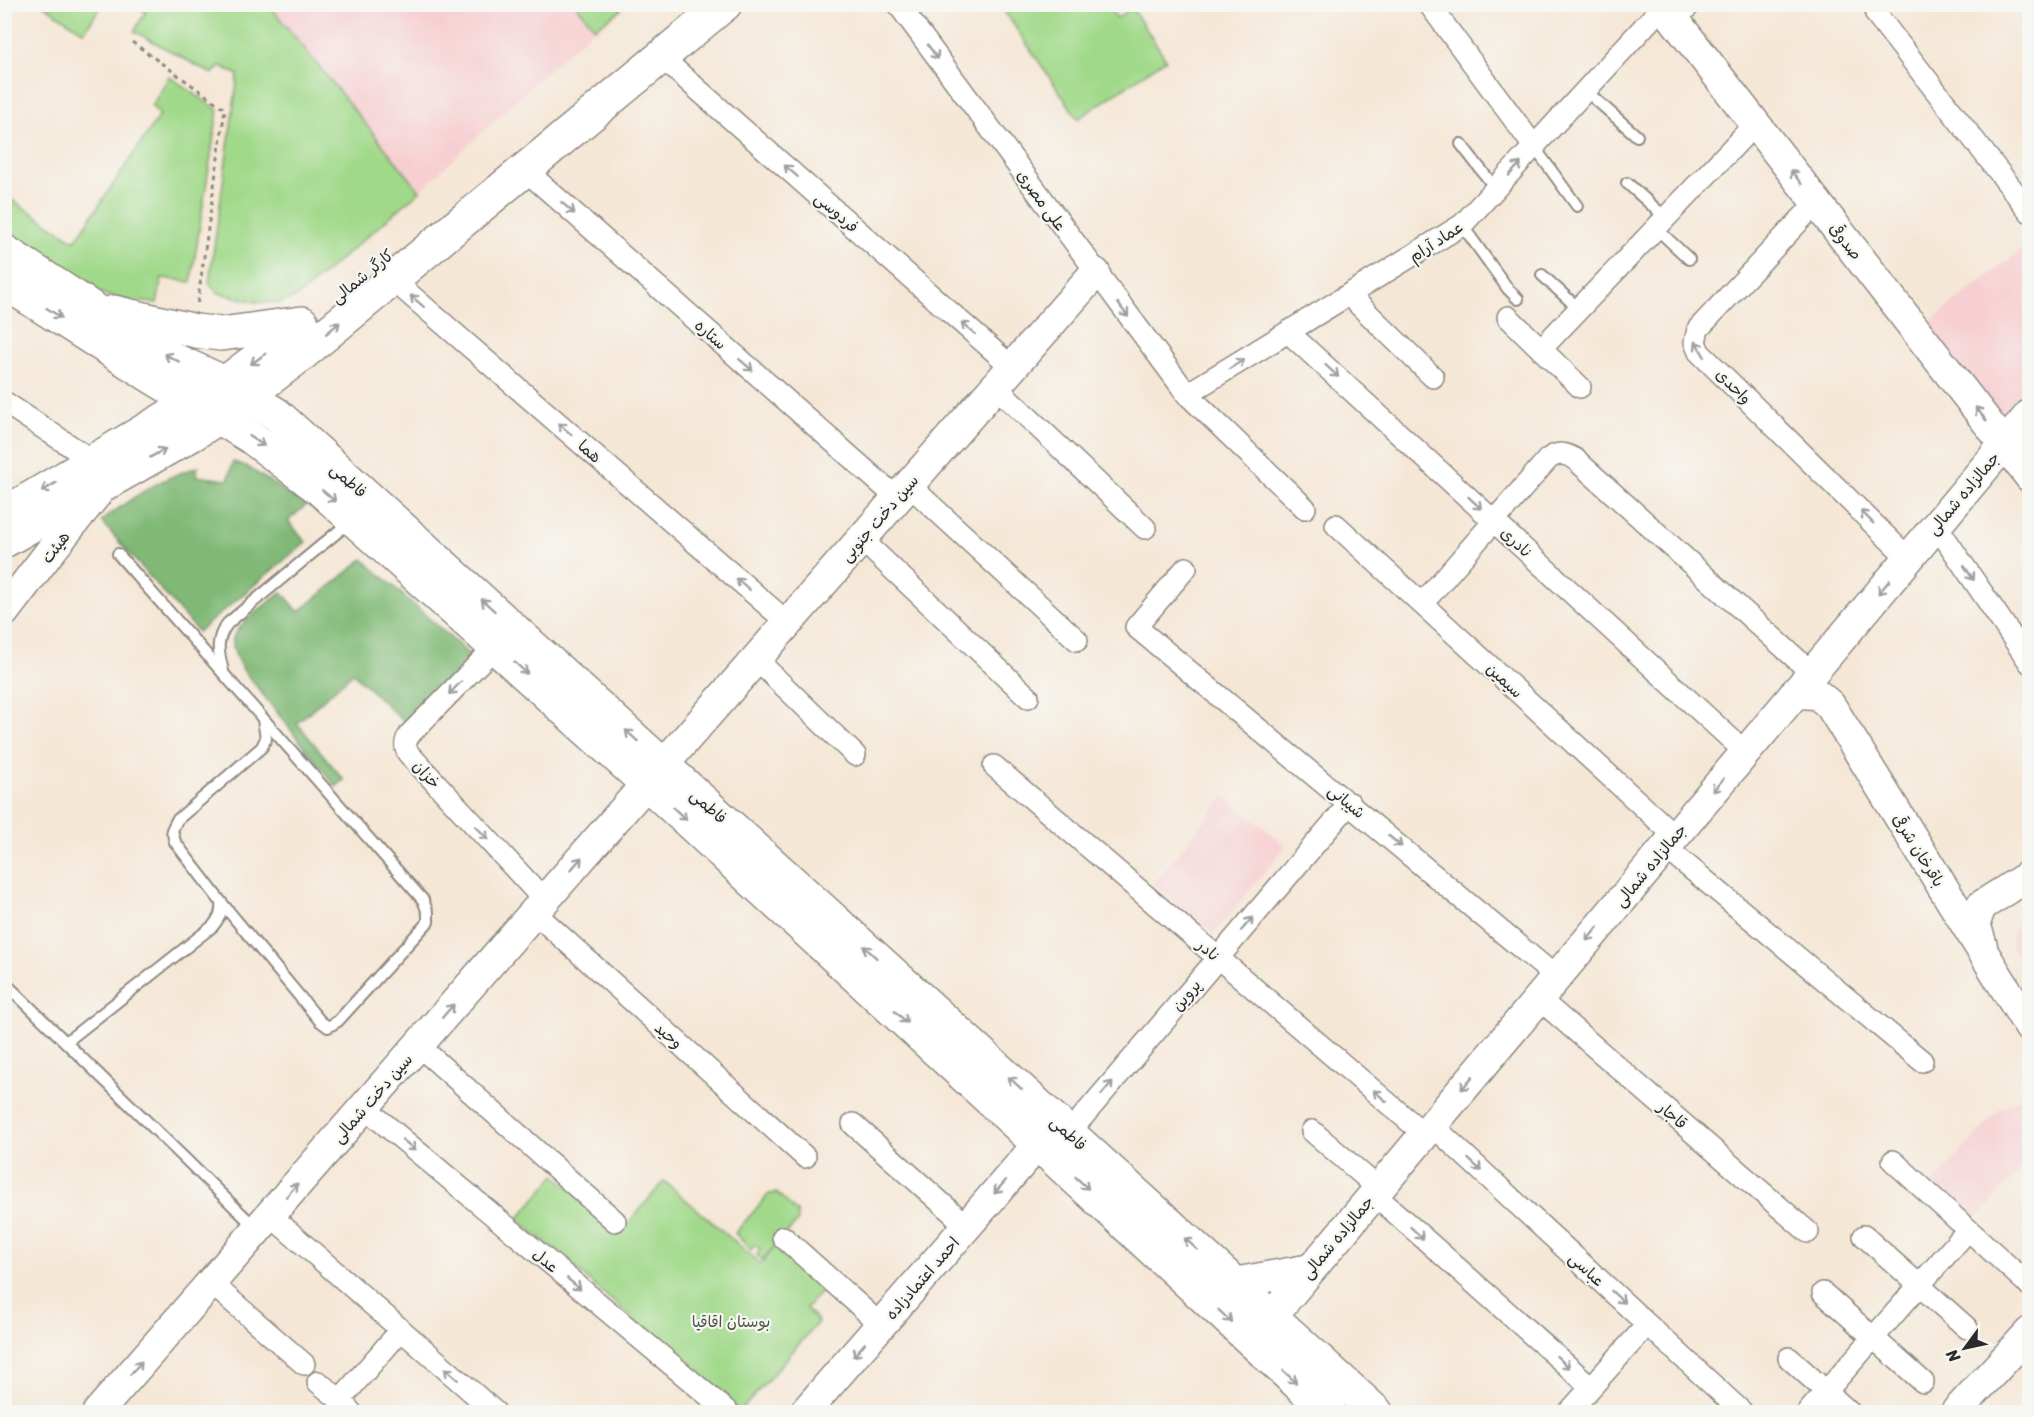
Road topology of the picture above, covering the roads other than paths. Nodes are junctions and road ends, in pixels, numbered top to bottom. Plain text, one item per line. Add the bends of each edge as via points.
1 (694, 4) edge
2 (725, 4) edge
3 (898, 4) edge
4 (1429, 4) edge
5 (1673, 9) edge
6 (1876, 14) dead end
7 (654, 50) junction
8 (1586, 91) junction
9 (1755, 124) junction
10 (1637, 136) dead end
11 (1461, 144) dead end
12 (1535, 148) junction
13 (517, 163) junction
14 (1628, 183) dead end
15 (1496, 189) junction
16 (1816, 203) junction
17 (1577, 206) dead end
18 (2030, 212) edge
19 (1661, 223) junction
20 (1462, 225) junction
21 (4, 251) edge
22 (1689, 260) dead end
23 (385, 272) junction
24 (1095, 273) junction
25 (1542, 275) dead end
26 (4, 282) edge
27 (1349, 295) junction
28 (88, 304) junction
29 (1513, 308) joint
30 (1579, 309) junction
31 (304, 323) junction
32 (1288, 332) junction
33 (1541, 349) junction
34 (1004, 376) junction
35 (1433, 377) dead end
36 (1581, 387) dead end
37 (236, 389) junction
38 (1187, 394) junction
39 (4, 402) edge
40 (206, 409) junction
41 (2030, 414) edge
42 (2004, 444) junction
43 (100, 471) junction
44 (2030, 477) edge
45 (903, 491) junction
46 (1305, 508) dead end
47 (4, 514) edge
48 (354, 518) junction
49 (1494, 521) junction
50 (1336, 525) dead end
51 (1936, 525) junction
52 (1145, 528) dead end
53 (861, 539) junction
54 (4, 541) edge
55 (118, 554) dead end
56 (1908, 558) junction
57 (1186, 568) dead end
58 (1422, 604) junction
59 (4, 612) edge
60 (788, 623) junction
61 (1077, 640) dead end
62 (496, 646) junction
63 (1832, 649) junction
64 (756, 658) junction
65 (2030, 663) edge
66 (224, 674) junction
67 (1803, 683) junction
68 (1028, 697) dead end
69 (263, 720) junction
70 (1745, 752) junction
71 (855, 756) dead end
72 (994, 766) dead end
73 (655, 773) junction
74 (1350, 803) junction
75 (1670, 841) junction
76 (2027, 882) edge
77 (221, 902) junction
78 (539, 906) junction
79 (1981, 906) junction
80 (1984, 955) junction
81 (1218, 958) junction
82 (4, 982) edge
83 (1547, 988) junction
84 (2030, 1028) edge
85 (66, 1042) junction
86 (418, 1045) junction
87 (1922, 1061) dead end
88 (364, 1107) junction
89 (853, 1124) dead end
90 (1428, 1130) junction
91 (1312, 1131) dead end
92 (1055, 1133) junction
93 (805, 1157) dead end
94 (1893, 1161) dead end
95 (1376, 1191) junction
96 (615, 1221) dead end
97 (264, 1222) junction
98 (967, 1226) junction
99 (1968, 1230) junction
100 (1808, 1232) dead end
101 (1864, 1236) dead end
102 (783, 1237) dead end
103 (1311, 1269) junction
104 (211, 1283) junction
105 (1234, 1283) junction
106 (1919, 1286) junction
107 (2030, 1286) edge
108 (1823, 1293) dead end
109 (881, 1325) junction
110 (1647, 1325) junction
111 (1967, 1328) dead end
112 (1261, 1329) junction
113 (401, 1330) junction
114 (2030, 1332) edge
115 (1873, 1338) junction
116 (1789, 1358) dead end
117 (304, 1364) dead end
118 (318, 1382) dead end
119 (1923, 1382) dead end
120 (1591, 1388) junction
121 (1826, 1392) junction
122 (346, 1406) edge
123 (106, 1410) edge
124 (495, 1413) edge
125 (728, 1413) edge
126 (806, 1413) edge
127 (1329, 1413) edge
128 (1376, 1413) edge
129 (1569, 1413) edge
130 (1742, 1413) edge
131 (1808, 1413) edge
132 (1849, 1413) edge
133 (1956, 1413) edge

1 - 7 main road
2 - 7 main road
3 -> 24 street, علی مصری
4 - 12 street
5 - 8 street, عماد آرام
5 - 9 street, صدوقی
6 - 18 street
7 - 13 main road
34 -> 7 street, فردوسی
8 - 10 lane
8 - 12 street, عماد آرام
16 -> 9 street, صدوقی
9 - 19 street
11 - 15 lane
15 -> 12 street, عماد آرام
12 - 17 lane
13 - 23 main road
13 -> 45 street, ستاره
14 - 19 lane
15 - 20 street, عماد آرام
42 -> 16 street, صدوقی
56 -> 16 street, واحدی via 1700,352 1695,342 1698,329
19 - 22 lane
19 - 30 street
20 - 27 street, عماد آرام
20 - 29 lane via 1508,289
21 - 28 main road, فاطمی
23 - 31 main road, کارگر شمالی
37 -> 23 main road, کارگر شمالی via 301,355
60 -> 23 street, هما
24 - 34 street, سین دخت جنوبی
24 -> 38 street, علی مصری
25 - 30 lane
26 -> 40 main road, فاطمی
27 - 32 street, عماد آرام
27 - 35 street
28 - 31 main road via 140,319 221,334
37 -> 28 main road, فاطمی via 166,356
29 - 33 street
30 - 33 street
31 -> 37 main road, کارگر شمالی
38 -> 32 street, عماد آرام
32 -> 49 street, نادری
33 - 36 street
34 - 45 street, سین دخت جنوبی
34 - 52 street, فردوسی
37 - 40 main road, کارگر شمالی
73 -> 37 main road, فاطمی via 276,414
38 - 46 street, علی مصری
39 - 43 street
40 - 43 main road, کارگر شمالی
40 -> 48 main road, فاطمی via 272,451
41 - 42 street, جمالزاده شمالی
42 - 44 street, صدوقی
42 - 51 street, جمالزاده شمالی
43 -> 47 main road, کارگر شمالی
43 - 54 main road, کارگر شمالی
43 - 59 street, هیئت
45 - 53 street, سین دخت جنوبی
45 - 61 street, ستاره
48 - 62 main road, فاطمی
48 - 66 lane via 220,632 218,649
49 - 58 street
49 - 67 street via 1548,459 1562,454 1575,459
49 - 70 street, نادری
50 - 58 street, سیمین
51 - 56 street, جمالزاده شمالی
51 -> 65 street
53 - 60 street, سین دخت جنوبی
53 - 68 street
55 - 66 lane
56 -> 63 street, جمالزاده شمالی
57 - 74 street, شیبانی via 1136,627
58 - 75 street, سیمین
60 - 64 street, سین دخت جنوبی
62 -> 73 main road, فاطمی
62 -> 78 street, خزان via 411,733 405,748
63 - 67 street, جمالزاده شمالی
63 - 79 street via 1835,682 1973,902
64 - 71 street
64 - 73 street, سین دخت جنوبی
66 - 69 lane
67 - 70 street, جمالزاده شمالی
67 - 80 street, باقرخان شرقی via 1830,705
69 - 77 lane via 266,738 261,747 177,820 172,830 175,842
69 - 77 lane via 423,900 428,922 328,1027
70 -> 75 street, جمالزاده شمالی
72 - 81 street, نادر
78 -> 73 street, سین دخت شمالی
73 - 92 main road, فاطمی
81 -> 74 street, پروین
74 -> 83 street, شیبانی
75 -> 83 street, جمالزاده شمالی
75 - 87 street, سیمین
76 - 79 street
77 - 85 lane via 220,918 213,926
86 -> 78 street, سین دخت شمالی
78 - 93 street, وحید
79 - 80 street via 1975,923
80 - 84 street, باقرخان شرقی
90 -> 81 street, نادر
92 -> 81 street, پروین
82 - 85 lane
83 -> 90 street, جمالزاده شمالی
83 - 100 street, قاجار
85 - 97 lane
86 - 88 street, سین دخت شمالی
86 - 96 street
97 -> 88 street, سین دخت شمالی
88 -> 125 street, عدل
89 - 98 street
90 - 95 street, جمالزاده شمالی
90 -> 110 street, عباسی
91 - 95 street
92 -> 98 street, احمد اعتمادزاده
105 -> 92 main road, فاطمی
92 -> 112 main road, فاطمی
94 - 99 street
95 - 103 street, جمالزاده شمالی
95 -> 120 street
97 - 104 street, سین دخت شمالی
97 - 113 street
98 - 109 street, احمد اعتمادزاده
99 - 106 street
99 - 107 street
101 - 106 street
102 - 109 street
103 - 105 street
103 - 112 street, جمالزاده شمالی
104 - 117 street
123 -> 104 street, سین دخت شمالی
105 - 112 main road, فاطمی
106 - 111 street
106 - 115 street
108 - 115 street
109 -> 126 street, احمد اعتمادزاده
110 - 120 street
110 - 130 street, عباسی
112 -> 127 main road, فاطمی
112 - 128 main road, فاطمی
113 - 122 street
124 -> 113 street
114 - 133 street
115 - 119 street
115 - 121 street
116 - 121 street
118 - 122 street
120 - 129 street
121 - 131 street
121 - 132 street

